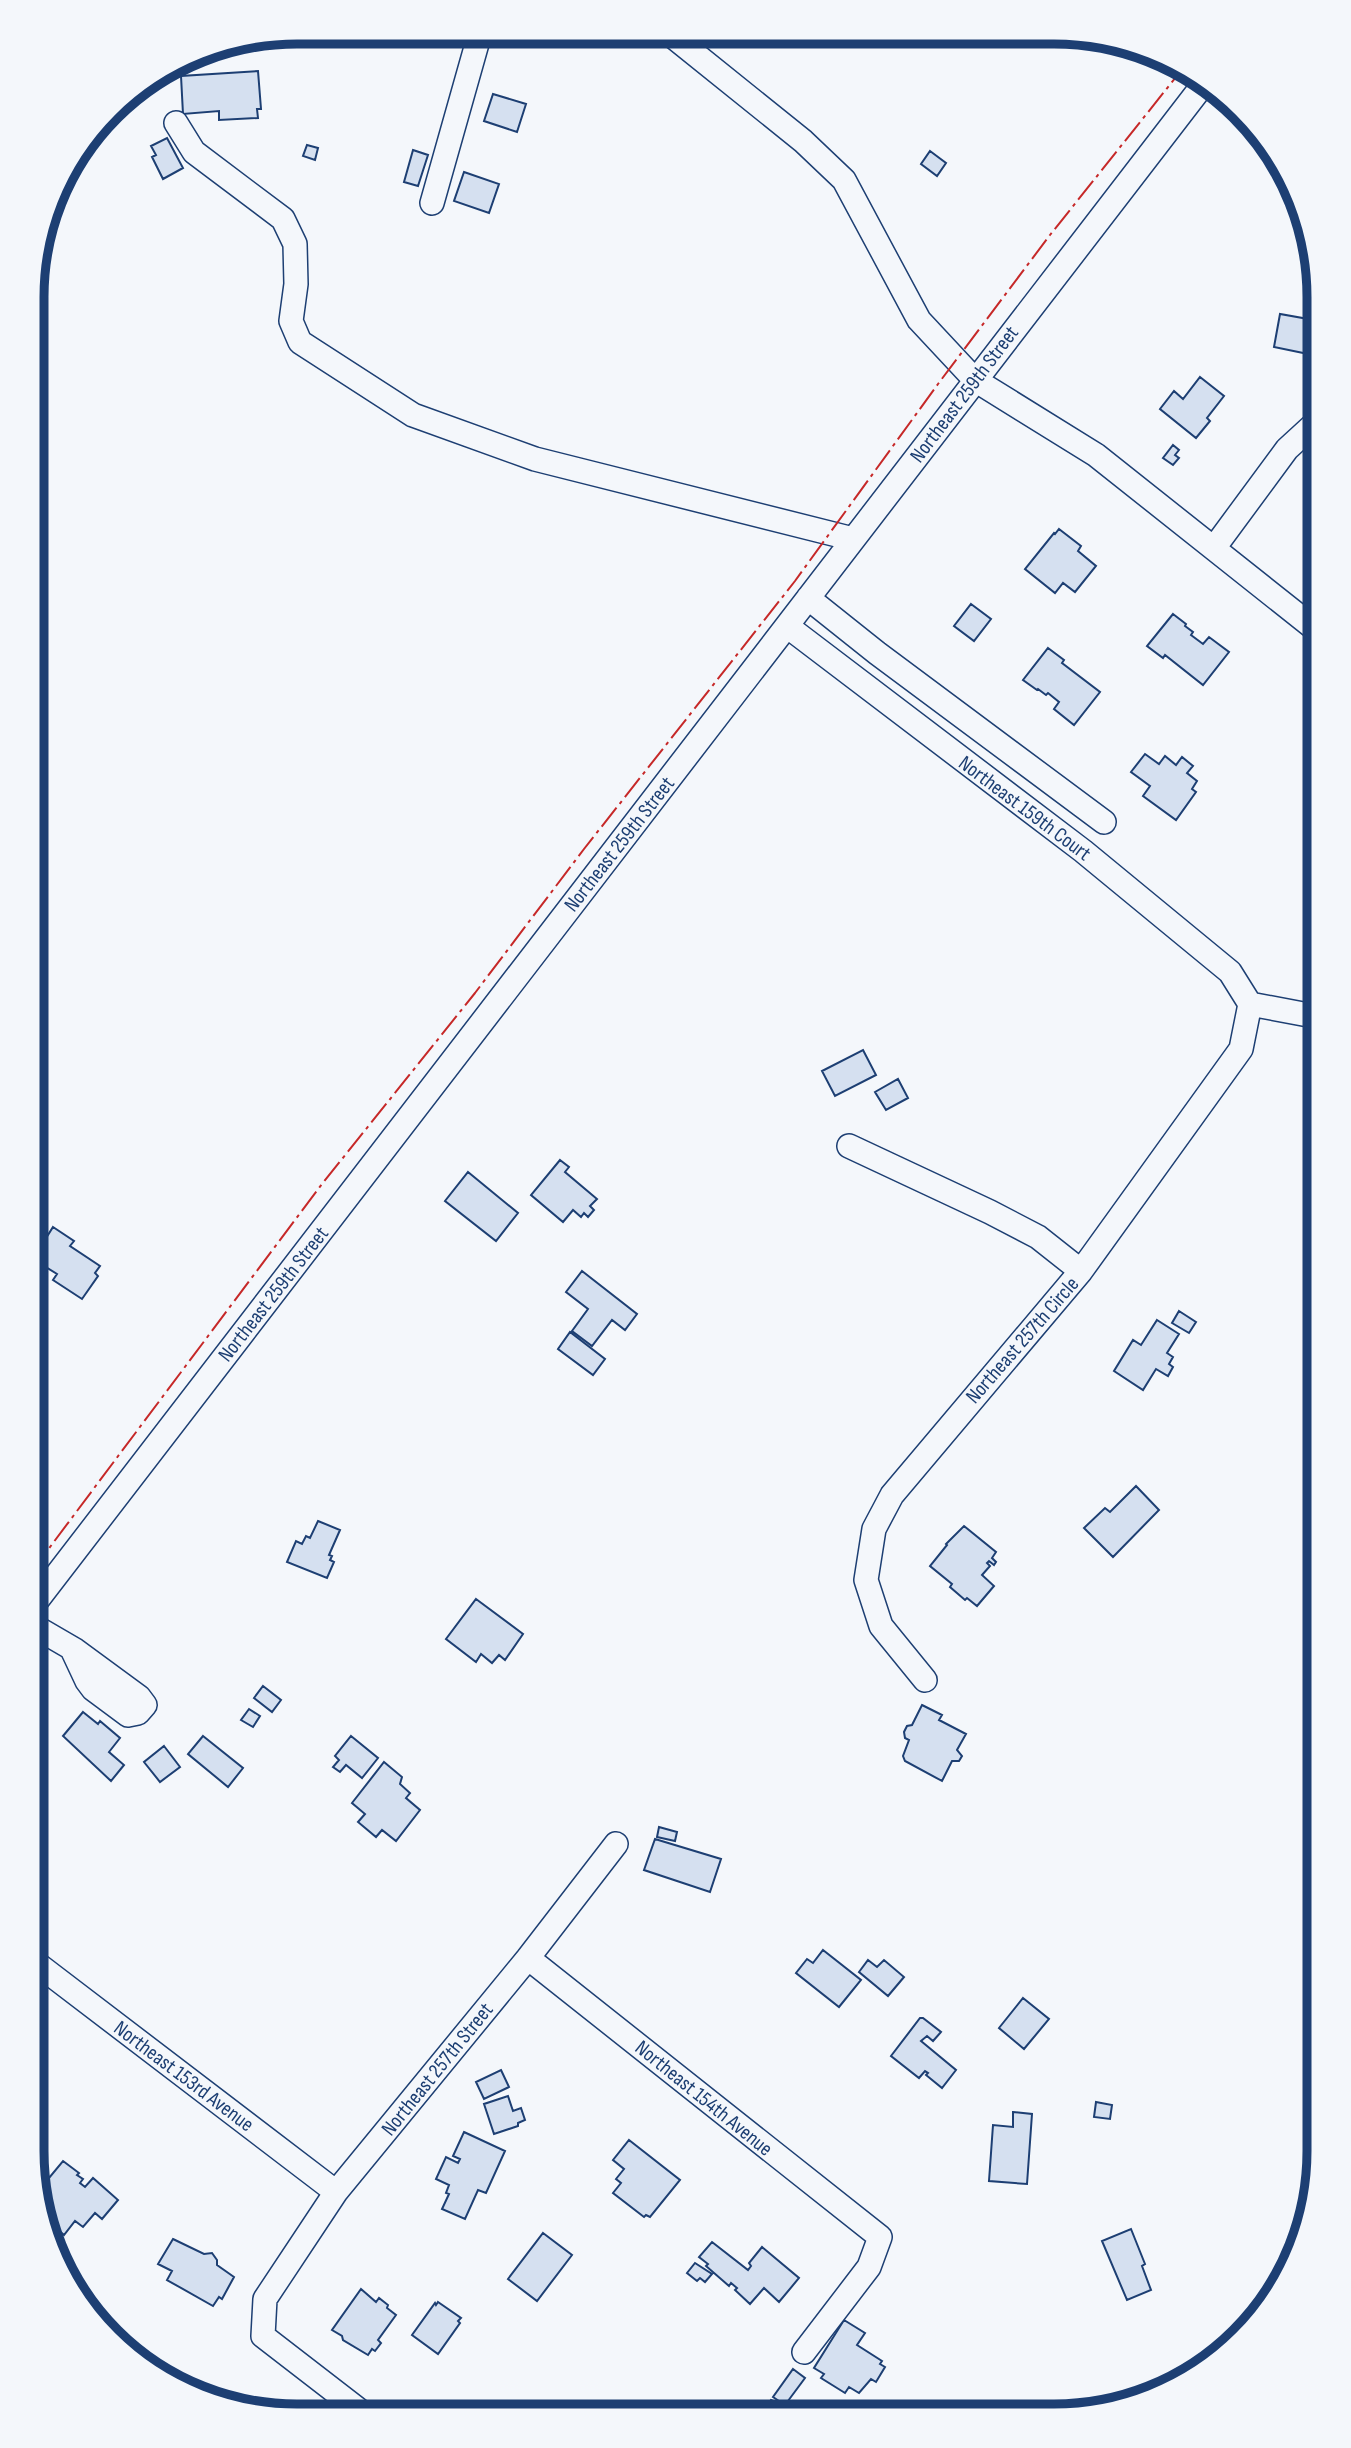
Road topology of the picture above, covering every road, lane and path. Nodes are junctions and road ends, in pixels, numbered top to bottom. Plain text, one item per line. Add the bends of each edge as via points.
1 (477, 44) edge
2 (684, 44) edge
3 (1199, 89) edge
4 (176, 123) dead end
5 (432, 203) dead end
6 (975, 380) junction
7 (1307, 431) edge
8 (853, 539) junction
9 (1214, 548) junction
10 (808, 598) junction
11 (1307, 622) edge
12 (787, 626) junction
13 (1104, 821) dead end
14 (1250, 1004) junction
15 (1307, 1015) edge
16 (849, 1146) dead end
17 (1082, 1271) junction
18 (44, 1591) edge
19 (44, 1632) edge
20 (72, 1649) dead end
21 (925, 1680) dead end
22 (616, 1844) dead end
23 (528, 1958) junction
24 (44, 1969) edge
25 (336, 2192) junction
26 (804, 2352) dead end
27 (351, 2404) edge

1 - 5 street
2 - 6 street via 844,180 919,320
3 - 6 street, Northeast 259th Street
4 - 8 street via 194,152 283,219 295,244 291,321 300,342 414,415 536,459
6 - 8 street, Northeast 259th Street
6 - 9 street via 1096,455
7 - 9 street via 1287,449
8 - 10 street, Northeast 259th Street
9 - 11 street
10 - 12 street, Northeast 259th Street
10 - 13 street
12 - 14 street, Northeast 159th Court via 1083,851 1230,972
12 - 18 street, Northeast 259th Street
14 - 15 street
14 - 17 street, Northeast 257th Circle via 1241,1049
16 - 17 street via 1038,1237
17 - 21 street, Northeast 257th Circle via 892,1495 874,1529 866,1580 881,1626
19 - 20 street
22 - 23 street, Northeast 257th Street
23 - 25 street, Northeast 257th Street
23 - 26 street, Northeast 154th Avenue via 880,2237 869,2267
24 - 25 street, Northeast 153rd Avenue
25 - 27 street, Northeast 257th Street via 265,2299 263,2336

